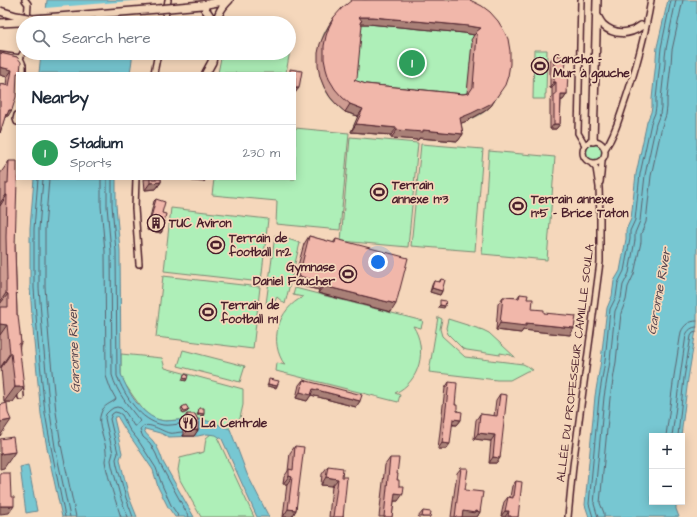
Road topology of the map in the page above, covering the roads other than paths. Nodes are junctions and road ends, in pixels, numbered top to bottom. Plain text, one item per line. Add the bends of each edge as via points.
1 (25, 0) edge
2 (168, 0) edge
3 (229, 0) edge
4 (581, 0) edge
5 (597, 0) edge
6 (651, 0) edge
7 (205, 3) edge
8 (0, 11) edge
9 (596, 14) junction
10 (16, 16) edge
11 (29, 16) edge
12 (83, 16) edge
13 (165, 16) edge
14 (211, 16) edge
15 (218, 16) edge
16 (648, 20) junction
17 (16, 22) edge
18 (0, 23) edge
19 (641, 26) joint
20 (0, 55) edge
21 (16, 57) edge
22 (21, 60) edge
23 (157, 60) edge
24 (212, 60) edge
25 (23, 72) edge
26 (154, 72) edge
27 (207, 72) edge
28 (592, 141) junction
29 (584, 145) junction
30 (605, 149) junction
31 (602, 161) junction
32 (592, 164) junction
33 (136, 180) edge
34 (599, 187) junction
35 (139, 264) dead end
36 (20, 378) edge
37 (21, 398) edge
38 (568, 517) edge

1 - 11 street
2 - 13 street
3 - 7 main road
3 - 15 main road
4 - 29 street via 578,132
5 - 9 main road
6 - 16 street
7 - 12 main road, bridge
7 - 14 main road
8 - 10 main road, bridge
9 - 19 main road via 602,24 618,32 632,32
9 - 28 main road
16 - 19 street
16 - 30 street via 633,78 613,136
17 - 18 main road, bridge
20 - 21 street
22 - 25 street
23 - 26 street
24 - 27 main road
28 - 29 street
28 - 30 street via 600,143
29 - 32 street via 583,157
30 - 31 street
31 - 32 street
31 - 34 street, ALLÉE DU PROFESSEUR CAMILLE SOULA
32 - 34 street, ALLÉE DU PROFESSEUR CAMILLE SOULA via 596,168
33 - 35 street
34 - 38 street, ALLÉE DU PROFESSEUR CAMILLE SOULA via 600,262
36 - 37 street

